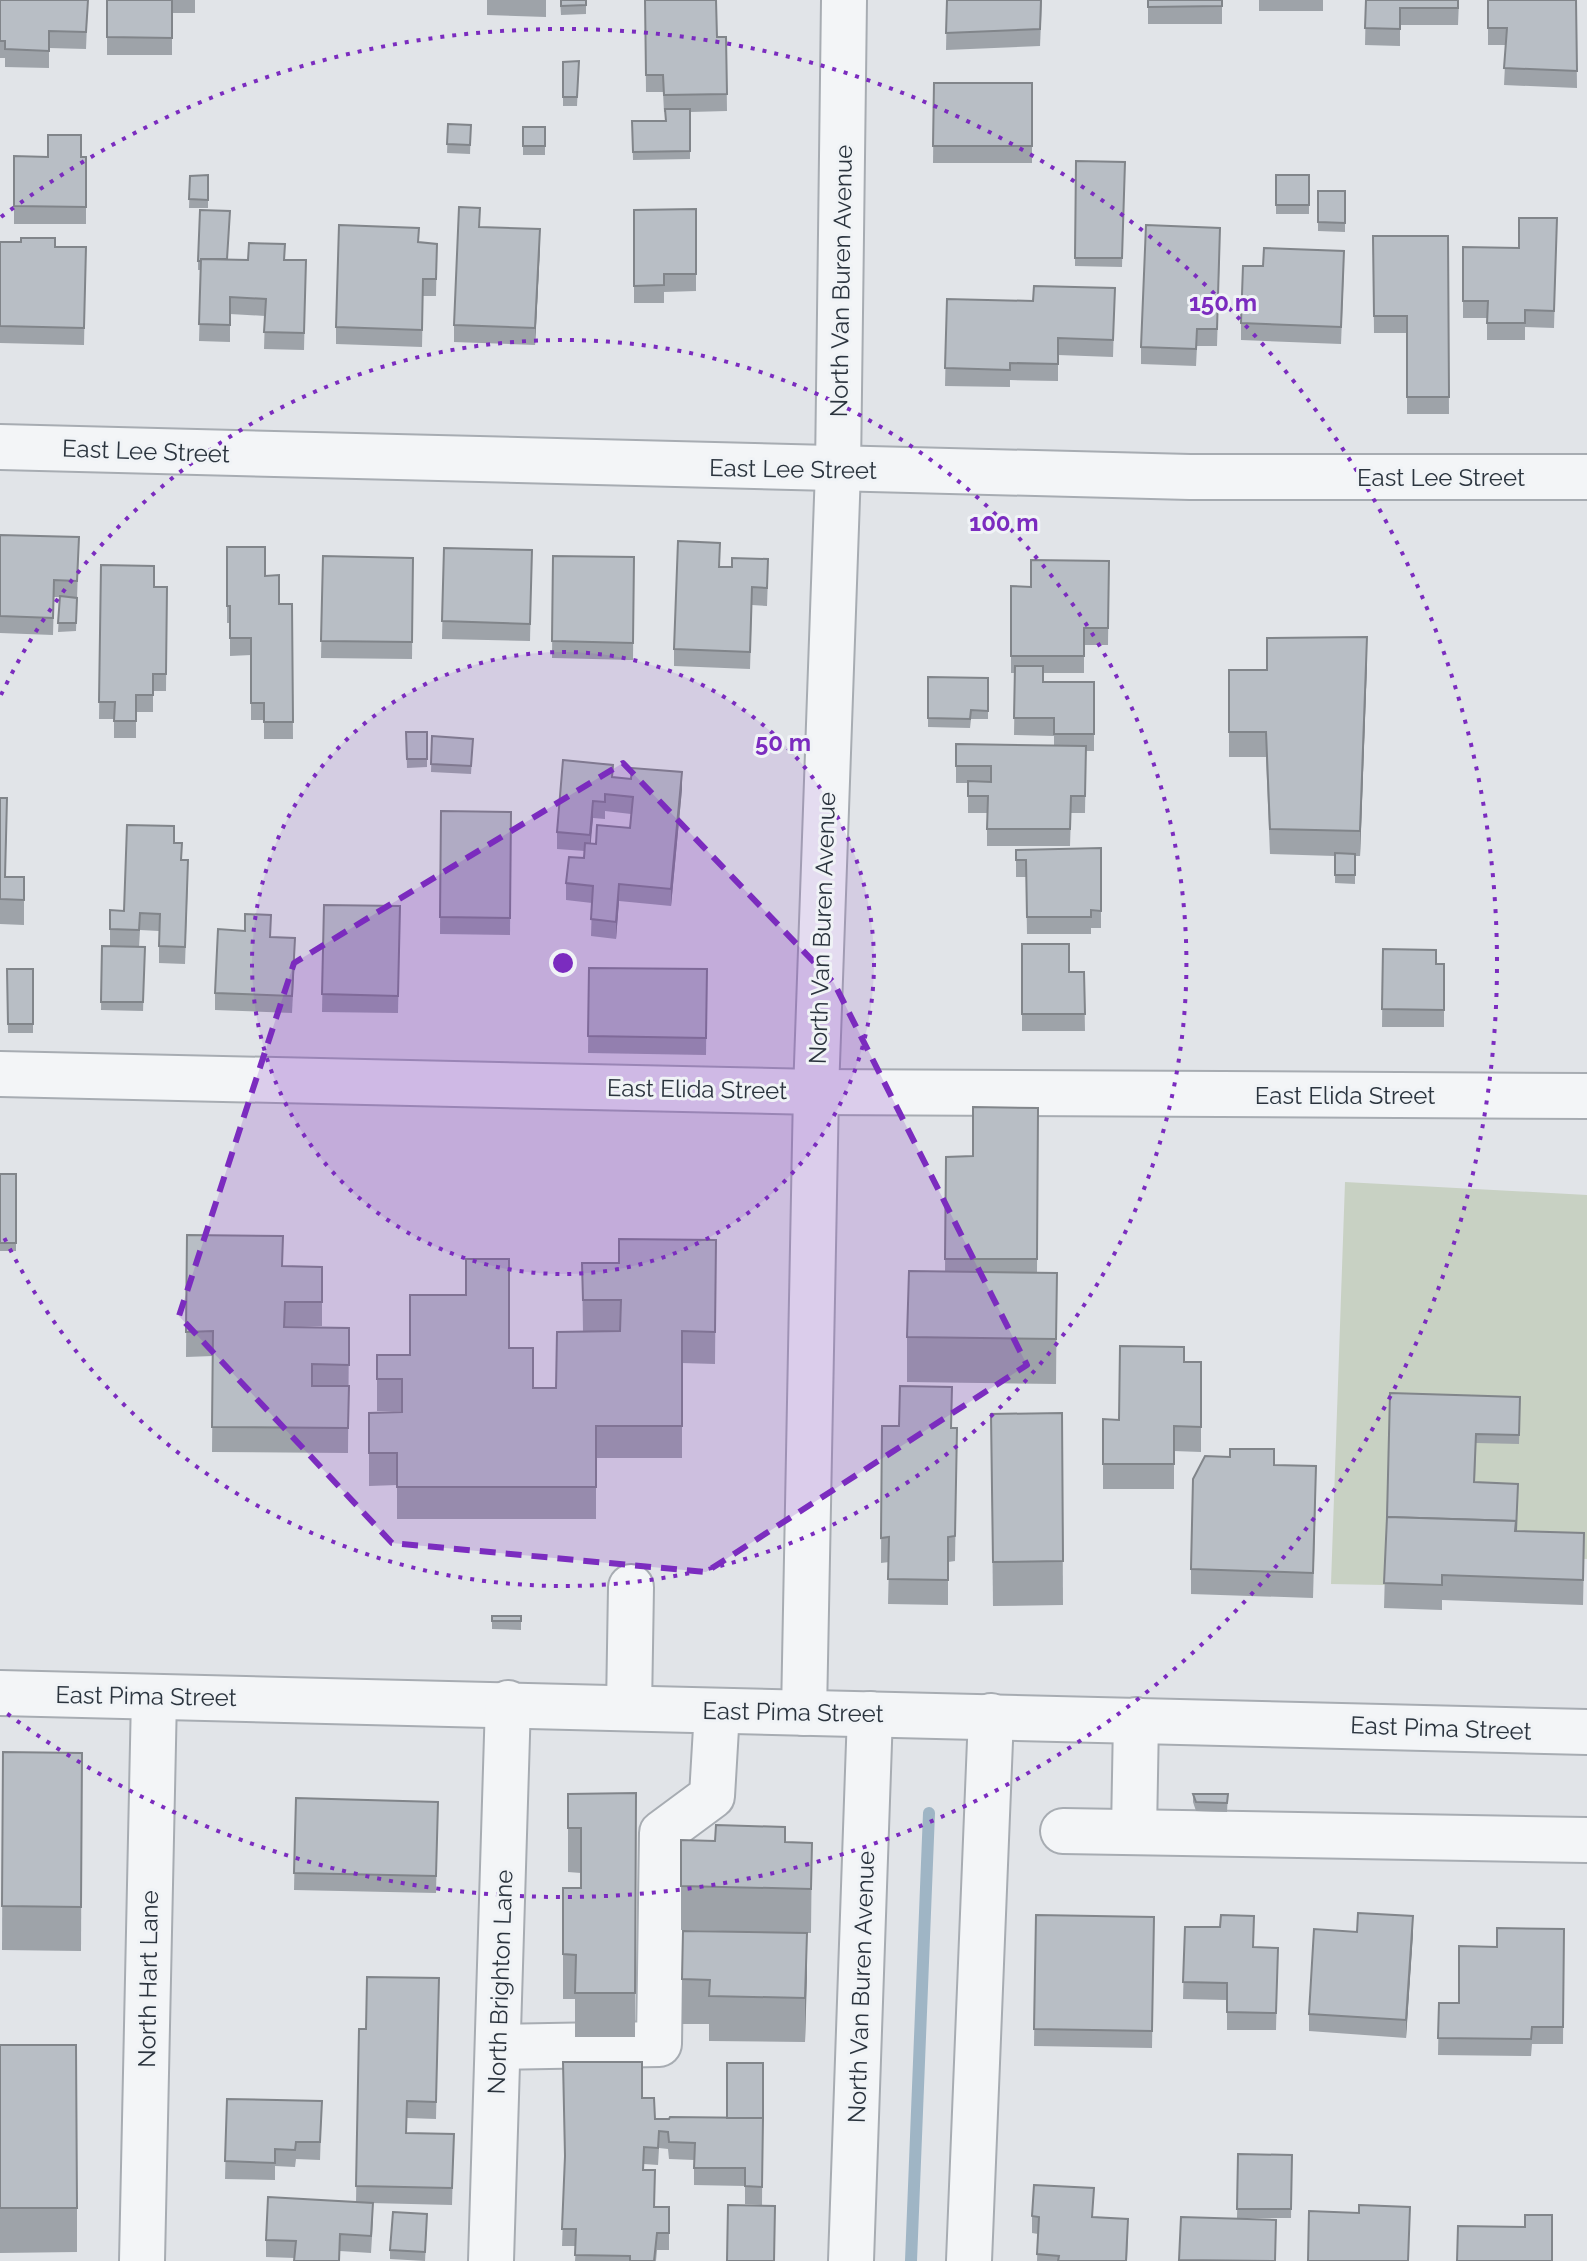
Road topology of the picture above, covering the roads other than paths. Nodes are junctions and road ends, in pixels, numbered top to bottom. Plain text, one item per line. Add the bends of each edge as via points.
1 (844, 0) edge
2 (0, 447) edge
3 (838, 470) junction
4 (1587, 477) edge
5 (0, 1074) edge
6 (816, 1092) junction
7 (1587, 1096) edge
8 (631, 1587) dead end
9 (0, 1693) edge
10 (154, 1697) junction
11 (508, 1703) junction
12 (629, 1708) junction
13 (717, 1711) junction
14 (804, 1713) junction
15 (870, 1714) junction
16 (991, 1716) junction
17 (1136, 1720) junction
18 (1587, 1732) edge
19 (1063, 1831) dead end
20 (1134, 1832) junction
21 (1587, 1840) edge
22 (498, 2047) junction
23 (142, 2261) edge
24 (491, 2261) edge
25 (851, 2261) edge
26 (969, 2261) edge

1 - 3 street, North Van Buren Avenue
2 - 3 street, East Lee Street
3 - 4 street, East Lee Street
3 - 6 street, North Van Buren Avenue
5 - 6 street, East Elida Street
6 - 7 street, East Elida Street
6 - 14 street, North Van Buren Avenue
8 - 12 street
9 - 10 street, East Pima Street
10 - 11 street, East Pima Street
10 - 23 street, North Hart Lane
11 - 12 street, East Pima Street
11 - 22 street, North Brighton Lane
12 - 13 street, East Pima Street
13 - 14 street, East Pima Street
13 - 22 street via 712,1796 662,1833 659,2044
14 - 15 street, East Pima Street
15 - 16 street, East Pima Street
15 - 25 street, North Van Buren Avenue
16 - 17 street, East Pima Street
16 - 26 street
17 - 18 street, East Pima Street
17 - 20 street
19 - 20 street
20 - 21 street
22 - 24 street, North Brighton Lane

